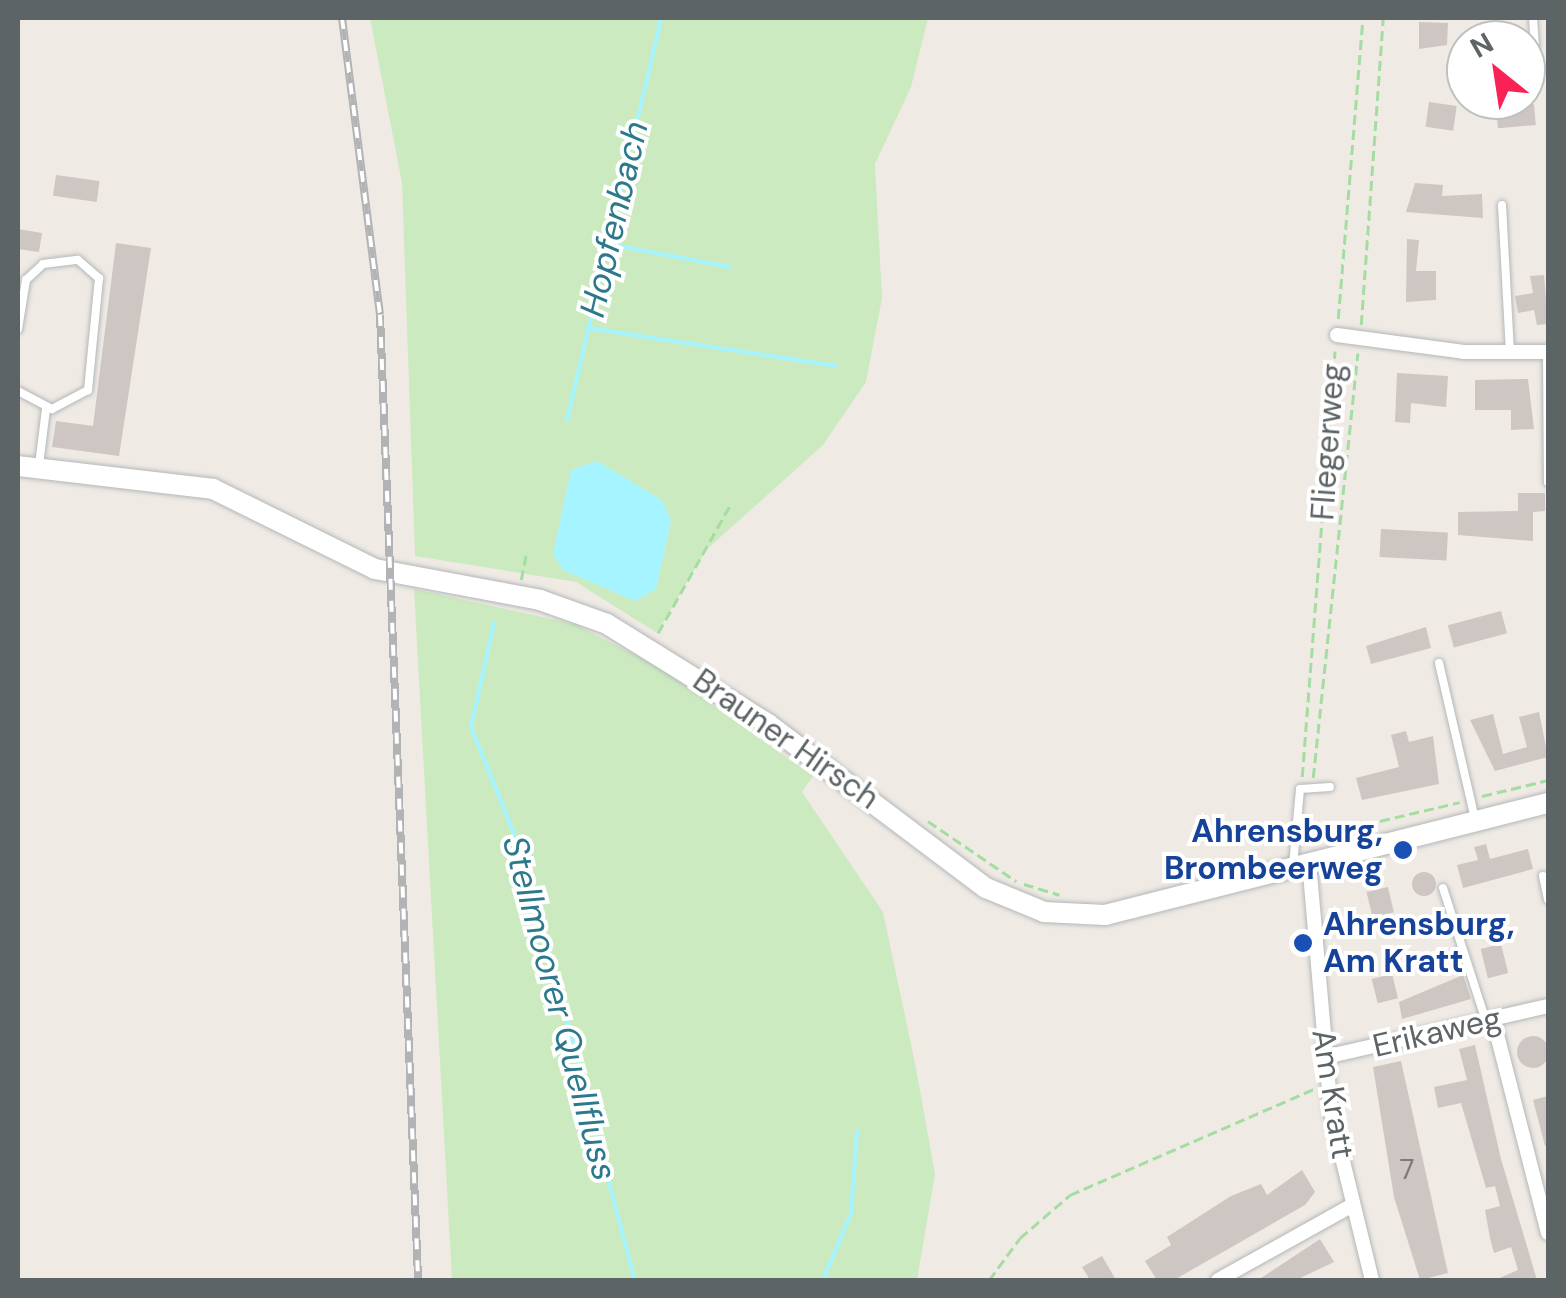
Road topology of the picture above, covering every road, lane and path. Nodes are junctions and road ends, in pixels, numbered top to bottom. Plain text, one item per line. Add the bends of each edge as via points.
1 (1363, 18) edge
2 (1382, 18) edge
3 (1502, 204) dead end
4 (18, 329) edge
5 (1336, 335) junction
6 (1360, 338) junction
7 (1510, 352) junction
8 (1548, 352) edge
9 (18, 391) edge
10 (46, 409) junction
11 (28, 468) edge
12 (1548, 482) edge
13 (730, 506) dead end
14 (526, 555) dead end
15 (520, 586) junction
16 (651, 638) junction
17 (673, 647) dead end
18 (1439, 663) dead end
19 (1548, 780) edge
20 (1312, 784) junction
21 (1330, 786) dead end
22 (1300, 788) junction
23 (1471, 799) junction
24 (1548, 802) edge
25 (916, 813) dead end
26 (1304, 821) dead end
27 (1476, 821) junction
28 (1300, 840) junction
29 (1301, 864) junction
30 (1543, 876) dead end
31 (1443, 888) dead end
32 (1069, 896) dead end
33 (1548, 899) edge
34 (1548, 1006) edge
35 (1489, 1020) junction
36 (1325, 1057) junction
37 (1329, 1083) junction
38 (1353, 1205) junction
39 (1548, 1233) edge
40 (989, 1280) edge
41 (1218, 1280) edge
42 (1372, 1280) edge

1 - 5 path, Fliegerweg
2 - 6 path
3 - 7 lane
4 - 10 lane via 26,280 42,264 78,260 99,278 88,390
5 - 6 street
5 - 22 path, Fliegerweg
6 - 7 street
6 - 20 path
7 - 8 street
8 - 12 lane
9 - 10 lane
10 - 11 lane
11 - 15 street, Brauner Hirsch via 213,489 375,569
13 - 16 path
14 - 15 path
15 - 16 street, Brauner Hirsch
16 - 17 path
16 - 29 street, Brauner Hirsch via 1028,908 1104,914
18 - 23 lane
19 - 23 path
20 - 21 lane
20 - 22 lane
22 - 29 lane
23 - 27 lane
23 - 28 path
24 - 27 street, Brauner Hirsch
25 - 32 path via 1019,882
26 - 28 path
27 - 29 street, Brauner Hirsch
28 - 29 path
29 - 36 street, Am Kratt
30 - 33 lane
31 - 35 lane
34 - 35 street, Erikaweg
35 - 36 street, Erikaweg
35 - 39 street
36 - 37 street, Am Kratt
37 - 38 street, Am Kratt
37 - 40 path via 1070,1196
38 - 41 street, Am Kratt
38 - 42 street, Am Kratt

